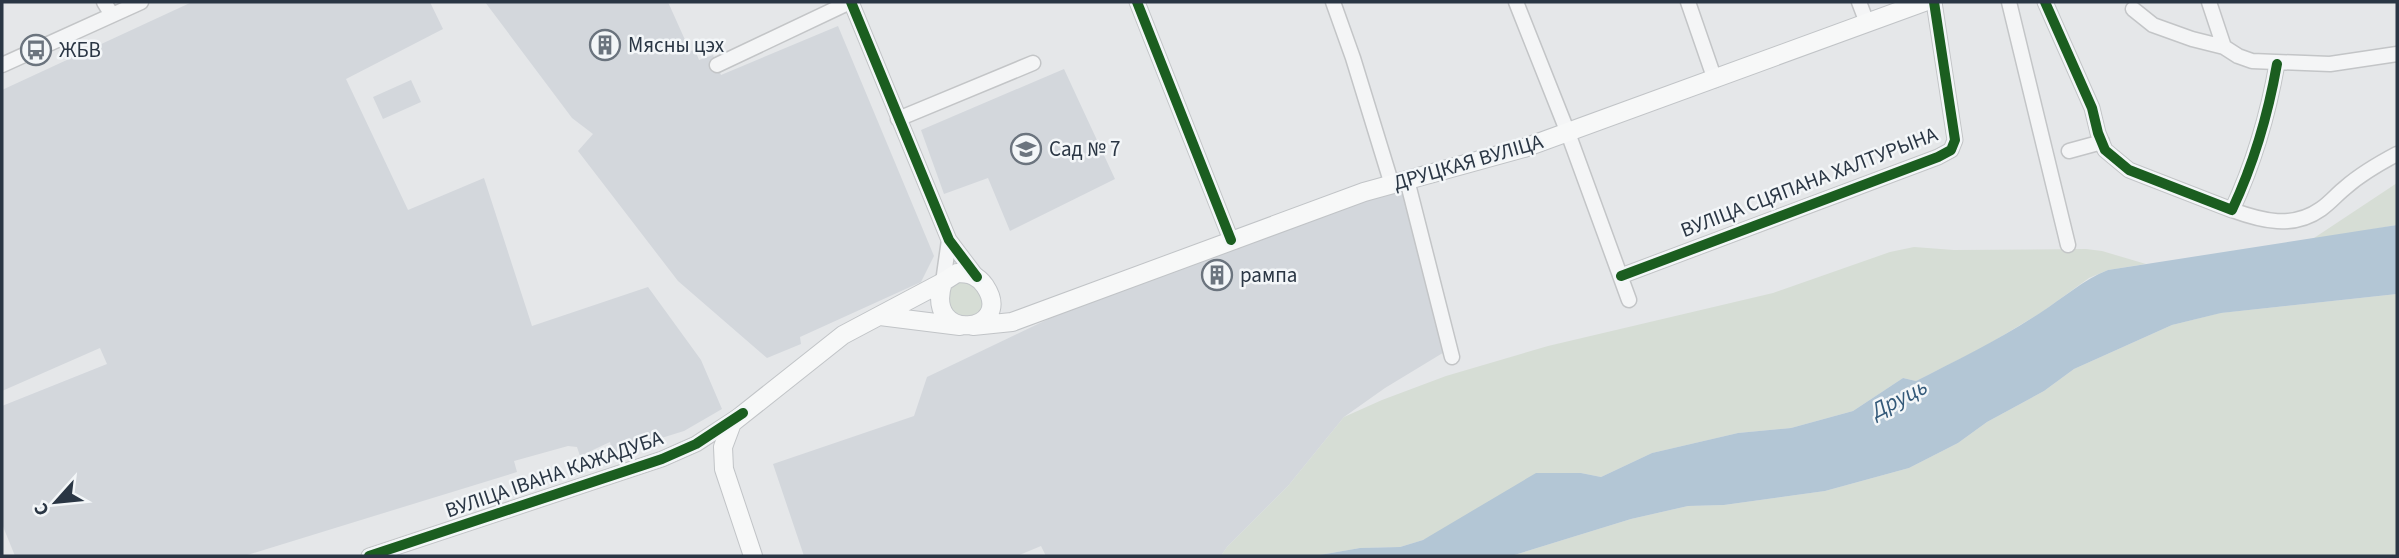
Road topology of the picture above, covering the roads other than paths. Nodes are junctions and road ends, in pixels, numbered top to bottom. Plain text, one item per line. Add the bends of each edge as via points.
1 (104, 2) edge
2 (141, 2) edge
3 (851, 2) edge
4 (1137, 2) edge
5 (1333, 2) edge
6 (1516, 2) edge
7 (1688, 2) edge
8 (1859, 2) edge
9 (1924, 2) edge
10 (1934, 2) edge
11 (2009, 2) edge
12 (2045, 2) edge
13 (2209, 2) edge
14 (2133, 9) dead end
15 (112, 15) junction
16 (1867, 23) junction
17 (2224, 47) junction
18 (2397, 54) edge
19 (1033, 63) dead end
20 (2277, 64) junction
21 (2, 65) edge
22 (717, 65) dead end
23 (1715, 80) junction
24 (898, 120) junction
25 (1568, 133) junction
26 (2102, 142) junction
27 (2069, 151) dead end
28 (2397, 154) edge
29 (1399, 182) junction
30 (2232, 210) junction
31 (949, 240) junction
32 (1231, 240) junction
33 (2068, 245) dead end
34 (1621, 276) junction
35 (977, 277) junction
36 (943, 282) junction
37 (989, 294) junction
38 (1629, 300) dead end
39 (880, 316) junction
40 (1012, 322) junction
41 (967, 326) junction
42 (1452, 356) dead end
43 (743, 413) junction
44 (369, 556) edge
45 (752, 556) edge

1 - 15 street
2 - 15 street
3 - 22 street
3 - 24 street
4 - 32 street
5 - 29 street
6 - 25 street
7 - 23 street
8 - 16 street
9 - 16 main road, ДРУЦКАЯ ВУЛІЦА
10 - 34 street, ВУЛІЦА СЦЯПАНА ХАЛТУРЫНА via 1955,139 1951,150
11 - 33 street
12 - 26 street via 2092,108
13 - 17 street
14 - 17 street via 2152,25
15 - 21 street
16 - 23 main road, ДРУЦКАЯ ВУЛІЦА
17 - 20 street via 2252,61
18 - 20 street via 2330,64
19 - 24 street
20 - 30 street via 2254,160
23 - 25 main road, ДРУЦКАЯ ВУЛІЦА
24 - 31 street
25 - 29 main road, ДРУЦКАЯ ВУЛІЦА
25 - 34 street
26 - 27 street
26 - 30 street via 2129,170
28 - 30 street via 2308,217 2266,221
29 - 32 main road, ДРУЦКАЯ ВУЛІЦА
29 - 42 street
31 - 35 street
31 - 36 street
32 - 40 main road, ДРУЦКАЯ ВУЛІЦА
34 - 38 street
35 - 36 main road via 957,273
35 - 37 main road
36 - 39 main road
36 - 41 main road via 942,310 948,318
37 - 40 main road
37 - 41 main road via 986,318
39 - 41 main road, ДРУЦКАЯ ВУЛІЦА
39 - 43 main road via 843,335
40 - 41 main road, ДРУЦКАЯ ВУЛІЦА
43 - 44 street, ВУЛІЦА ІВАНА КАЖАДУБА via 696,444 662,459
43 - 45 main road via 729,429 723,447 724,469

